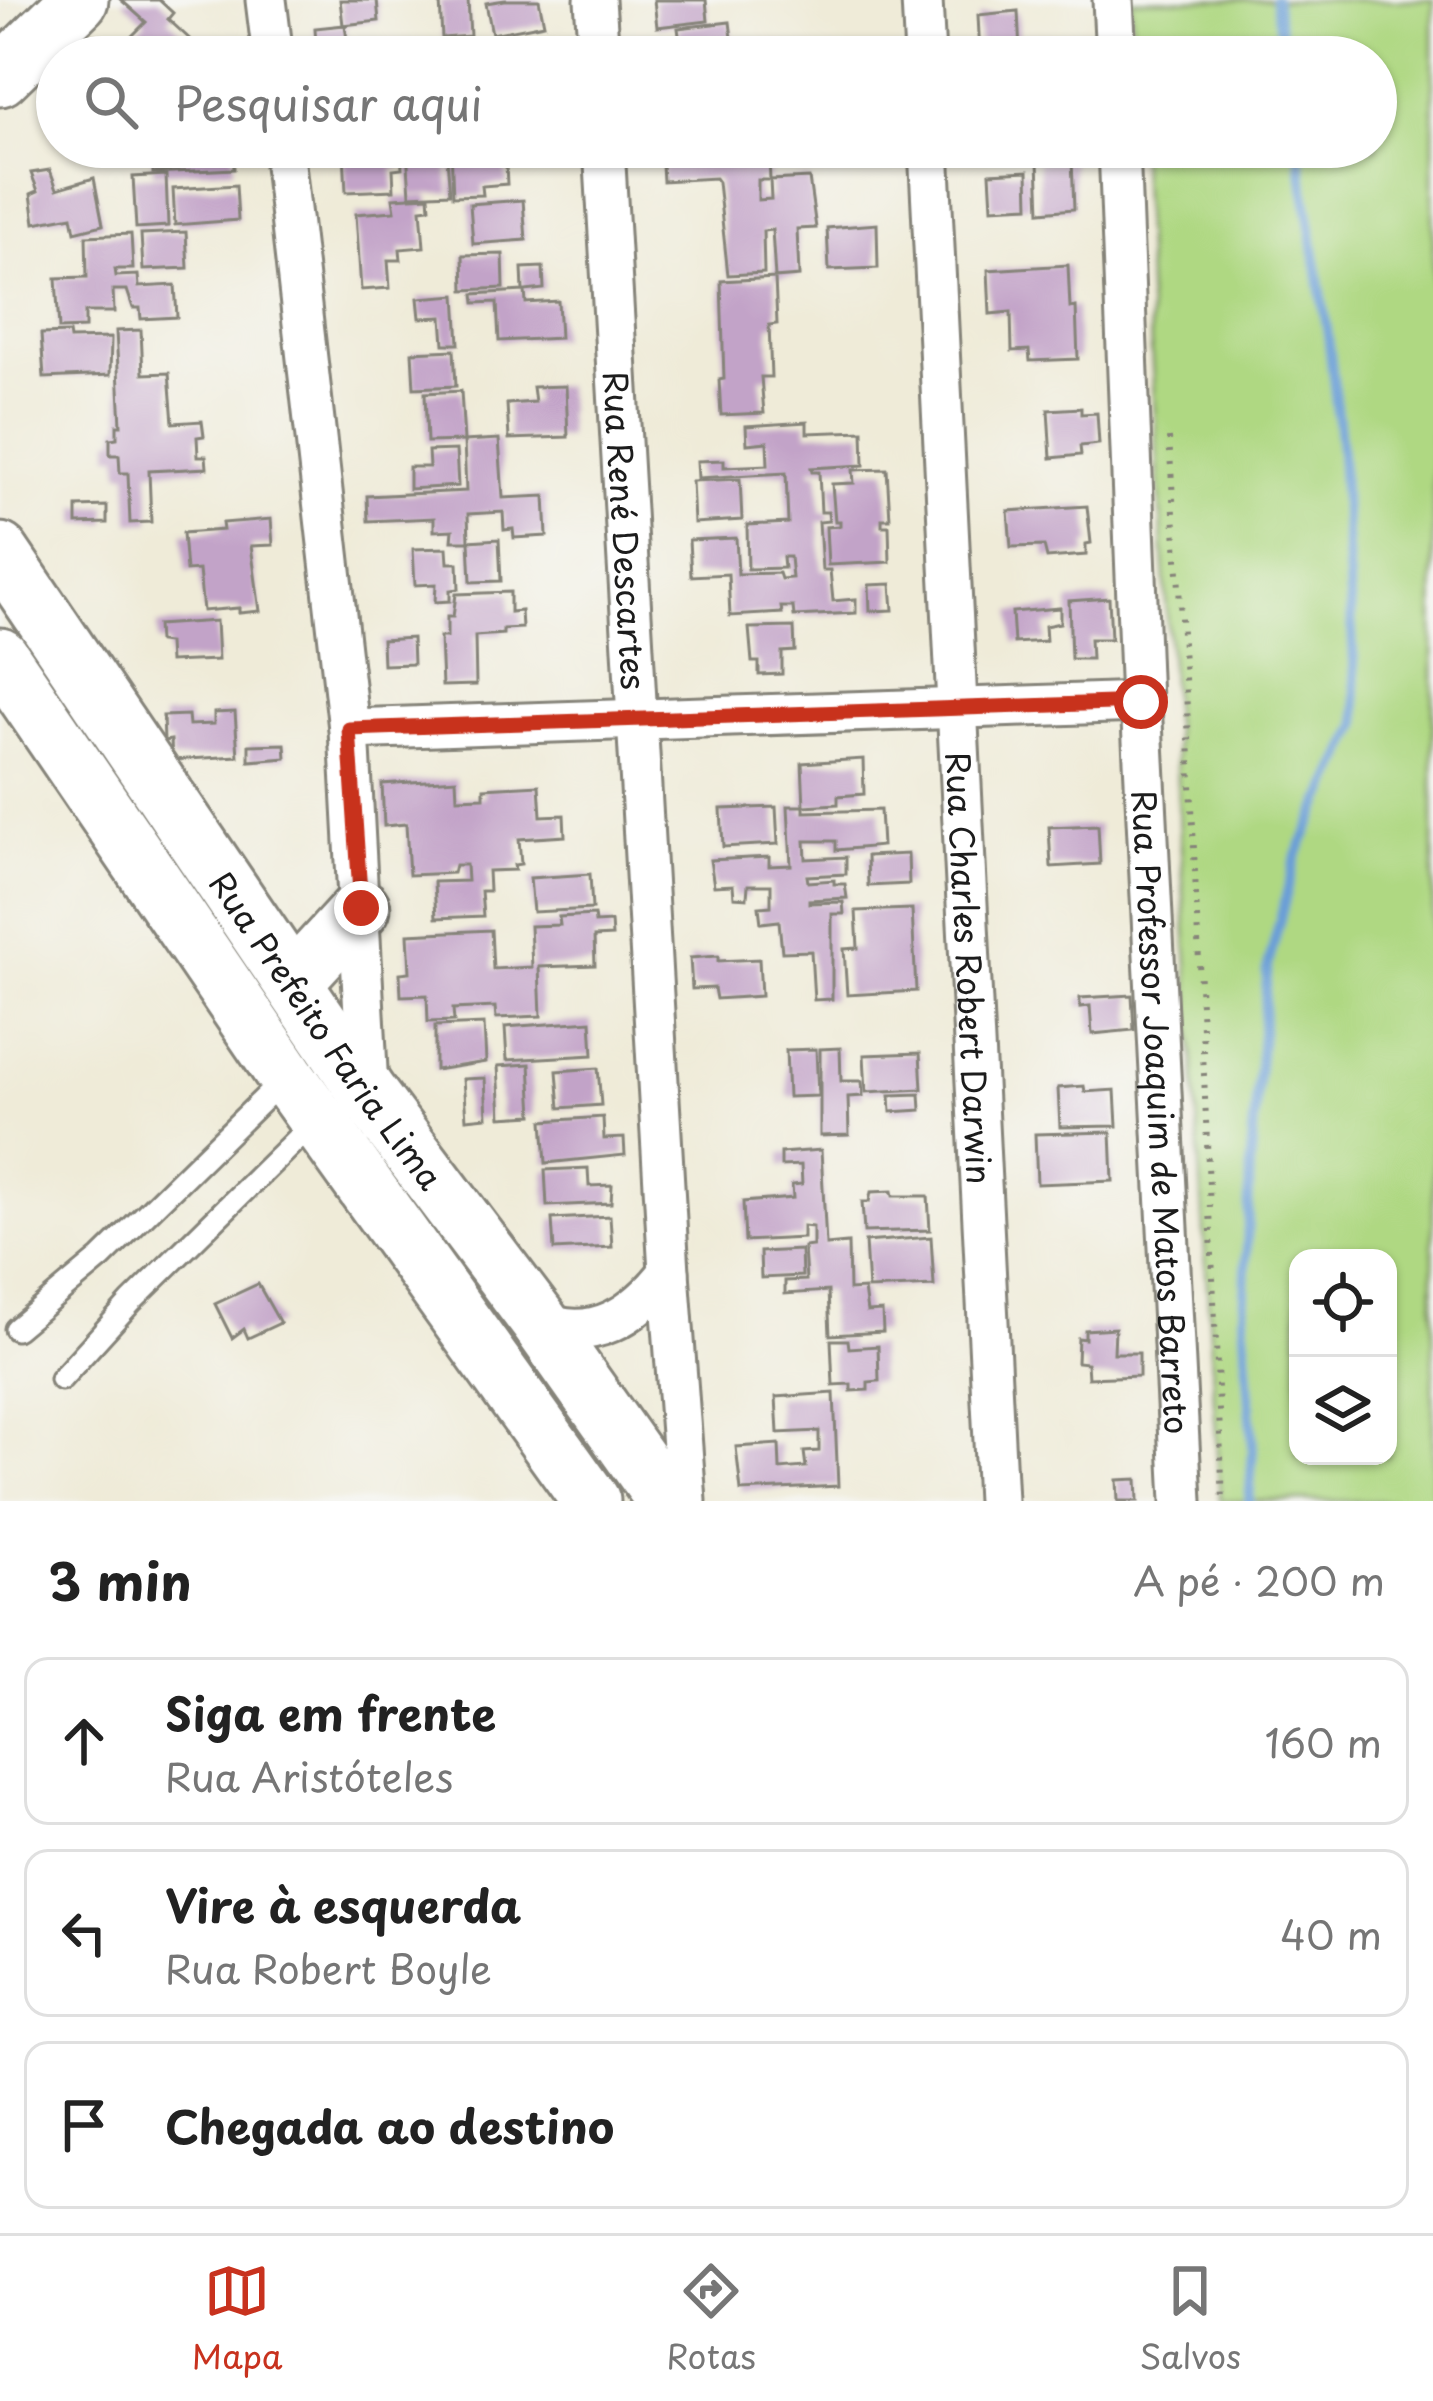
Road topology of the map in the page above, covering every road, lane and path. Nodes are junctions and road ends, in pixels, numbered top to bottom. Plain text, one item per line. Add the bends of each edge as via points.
1 (25, 0) edge
2 (79, 0) edge
3 (266, 0) edge
4 (596, 0) edge
5 (922, 0) edge
6 (1113, 0) edge
7 (0, 24) edge
8 (42, 36) edge
9 (270, 36) edge
10 (598, 36) edge
11 (924, 36) edge
12 (1115, 36) edge
13 (36, 41) edge
14 (0, 76) edge
15 (285, 168) edge
16 (605, 168) edge
17 (930, 168) edge
18 (1120, 168) edge
19 (0, 552) edge
20 (0, 657) edge
21 (1141, 702) junction
22 (956, 708) junction
23 (638, 719) junction
24 (349, 729) junction
25 (1189, 738) dead end
26 (361, 908) junction
27 (294, 981) junction
28 (368, 1094) junction
29 (301, 1098) junction
30 (669, 1272) junction
31 (538, 1321) junction
32 (16, 1329) dead end
33 (61, 1379) dead end
34 (591, 1501) edge
35 (666, 1501) edge
36 (686, 1501) edge
37 (997, 1501) edge
38 (1183, 1501) edge
39 (1223, 1501) edge

1 - 7 main road
2 - 8 main road
3 - 9 street
4 - 10 street
5 - 11 street
6 - 12 street
13 - 14 main road
15 - 24 street
16 - 23 street, Rua René Descartes
17 - 22 street, Rua Charles Robert Darwin
18 - 21 street, Rua Professor Joaquim de Matos Barreto
19 - 27 main road, Rua Prefeito Faria Lima
20 - 29 main road, Rua Prefeito Faria Lima
21 - 22 street
21 - 38 street, Rua Professor Joaquim de Matos Barreto
22 - 23 street
22 - 37 street, Rua Charles Robert Darwin
23 - 24 street
23 - 30 street, Rua René Descartes
24 - 26 street
25 - 39 path
26 - 27 main road
26 - 28 street
27 - 28 main road, Rua Prefeito Faria Lima
28 - 31 main road, Rua Prefeito Faria Lima
29 - 32 lane
29 - 33 lane
29 - 34 main road, Rua Prefeito Faria Lima
30 - 31 street via 639,1306 603,1325 574,1331
30 - 36 street, Rua René Descartes
31 - 35 main road, Rua Prefeito Faria Lima

